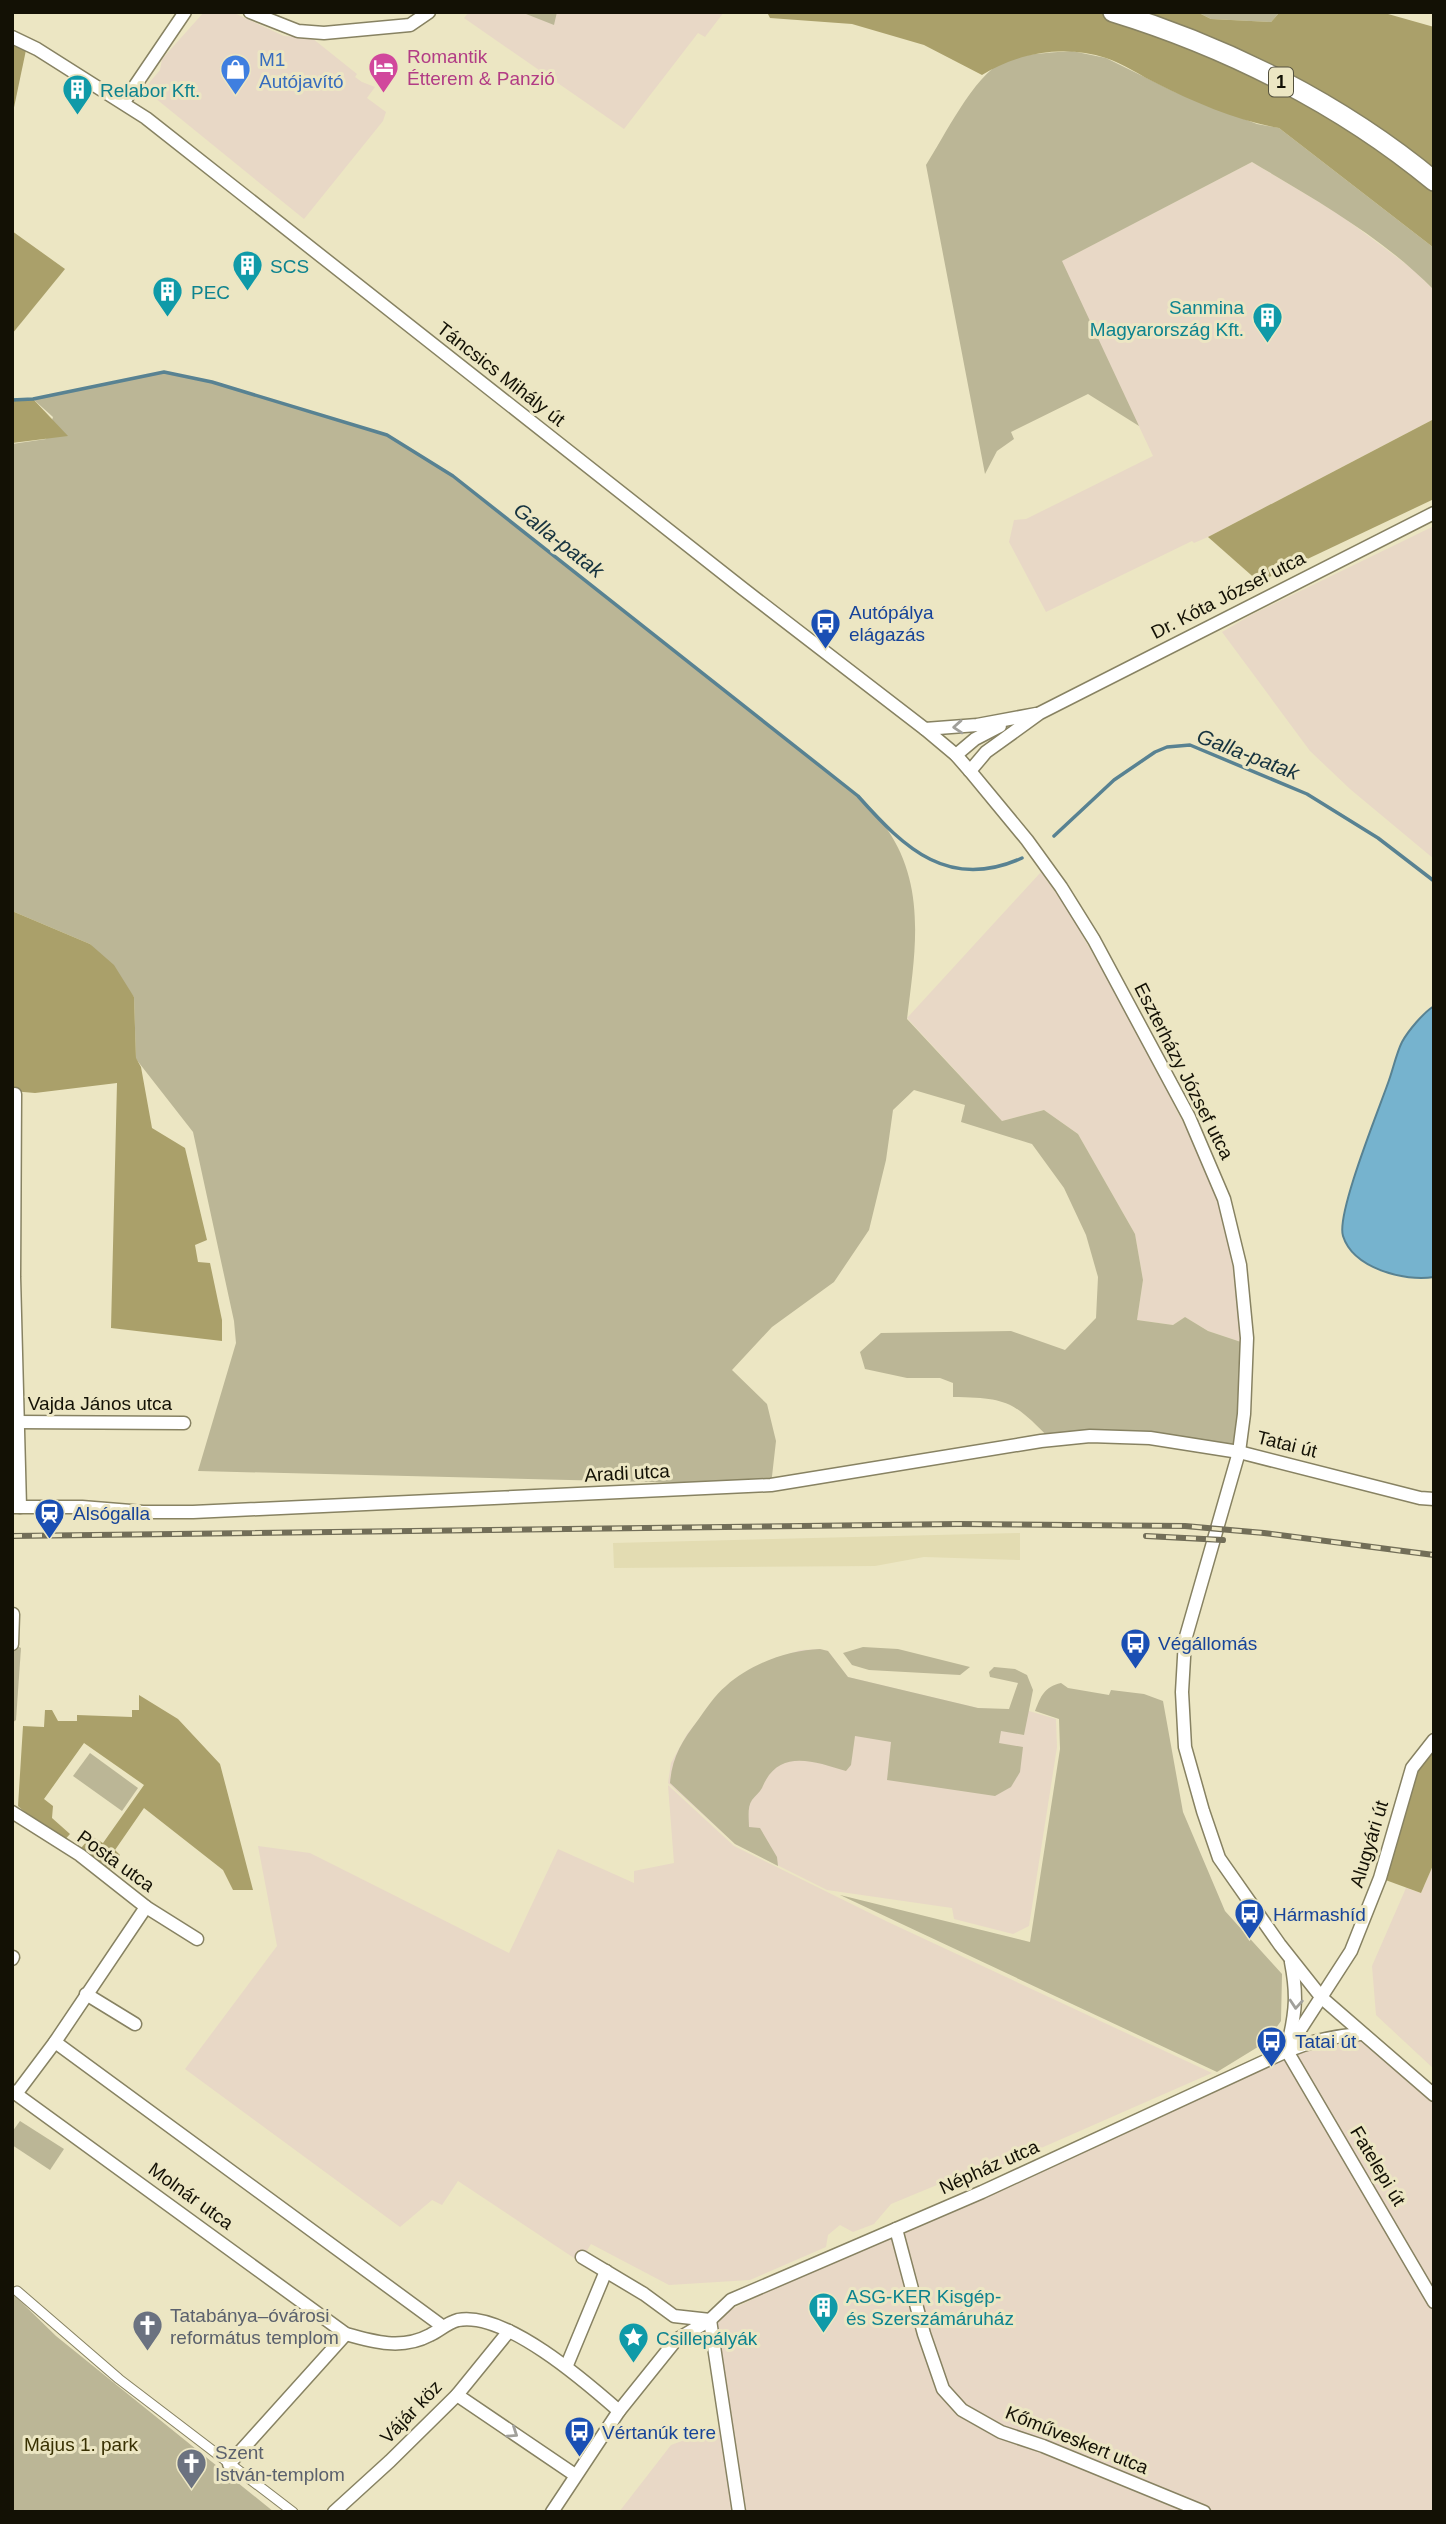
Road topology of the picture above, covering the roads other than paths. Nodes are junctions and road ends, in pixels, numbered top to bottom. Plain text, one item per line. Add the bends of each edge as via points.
1 (185, 12) edge
2 (250, 12) edge
3 (429, 12) edge
4 (1113, 12) edge
5 (12, 37) edge
6 (124, 102) junction
7 (1434, 181) edge
8 (1434, 513) edge
9 (1040, 713) junction
10 (1013, 719) junction
11 (925, 729) junction
12 (956, 755) junction
13 (970, 771) junction
14 (15, 1094) dead end
15 (13, 1277) edge
16 (16, 1422) junction
17 (184, 1423) dead end
18 (1239, 1452) junction
19 (1434, 1499) edge
20 (16, 1507) edge
21 (13, 1614) edge
22 (12, 1644) edge
23 (1434, 1740) edge
24 (12, 1812) edge
25 (146, 1907) junction
26 (197, 1939) dead end
27 (1290, 1957) junction
28 (86, 1994) junction
29 (1322, 1998) junction
30 (135, 2024) dead end
31 (1360, 2034) junction
32 (55, 2042) junction
33 (1287, 2051) junction
34 (14, 2092) edge
35 (1434, 2095) edge
36 (896, 2230) junction
37 (582, 2257) dead end
38 (606, 2270) junction
39 (17, 2291) dead end
40 (1434, 2302) edge
41 (710, 2320) junction
42 (442, 2326) junction
43 (509, 2331) junction
44 (346, 2334) junction
45 (567, 2365) junction
46 (457, 2395) junction
47 (619, 2411) junction
48 (229, 2464) junction
49 (575, 2475) junction
50 (293, 2512) edge
51 (334, 2512) edge
52 (552, 2512) edge
53 (739, 2512) edge
54 (1204, 2512) edge

1 - 6 street
2 - 3 street via 298,31 324,33 410,25
4 - 7 main road, 1 via 1192,40 1300,92
5 - 6 street, Táncsics Mihály út
6 - 11 street, Táncsics Mihály út
8 - 9 street, Dr. Kóta József utca
9 - 10 street, Dr. Kóta József utca
9 - 13 street, Dr. Kóta József utca via 986,752
10 -> 11 street, Dr. Kóta József utca
10 - 12 street, Dr. Kóta József utca
11 - 12 street, Táncsics Mihály út
12 - 13 street, Eszterházy József utca
13 - 18 street, Eszterházy József utca via 1027,840 1094,940 1189,1117 1224,1199 1240,1265 1248,1338
14 - 15 street, Vajda János utca
15 - 16 street, Vajda János utca
16 - 17 street, Vajda János utca
16 - 20 street, Vajda János utca
18 - 19 street, Tatai út
18 - 20 street, Aradi utca via 1150,1438 1090,1436 771,1485 193,1512
18 - 27 street, Tatai út via 1185,1640 1185,1746 1219,1858
21 - 22 street
23 - 29 street, Alugyári út via 1412,1768 1369,1907 1351,1951
24 - 25 street, Posta utca via 79,1855
25 - 26 street, Posta utca
25 - 28 street
27 - 29 street, Tatai út
27 -> 33 street via 1297,1993
28 - 30 street
28 - 32 street
29 - 31 street, Tatai út
29 - 33 street
31 - 33 street, Népház utca via 1333,2036
31 - 35 street, Tatai út
32 - 34 street
32 - 42 street
33 - 36 street, Népház utca
33 - 40 street, Fatelepi út
34 - 44 street, Molnár utca
36 - 41 street, Népház utca via 731,2301
36 - 54 street, Kőműveskert utca via 943,2389 962,2410 1001,2432
37 - 38 street
38 - 41 street via 674,2316
38 - 45 street
39 - 48 street via 118,2379
41 - 47 street via 677,2340
41 - 53 street
42 - 43 street, Molnár utca via 478,2321
42 - 44 street, Molnár utca via 430,2335 389,2345
43 - 45 street, Molnár utca
43 - 46 street, Vájár köz
44 - 48 street
45 - 47 street, Molnár utca
46 -> 49 street
46 - 51 street, Vájár köz
47 - 49 street
48 - 50 street
49 - 52 street

